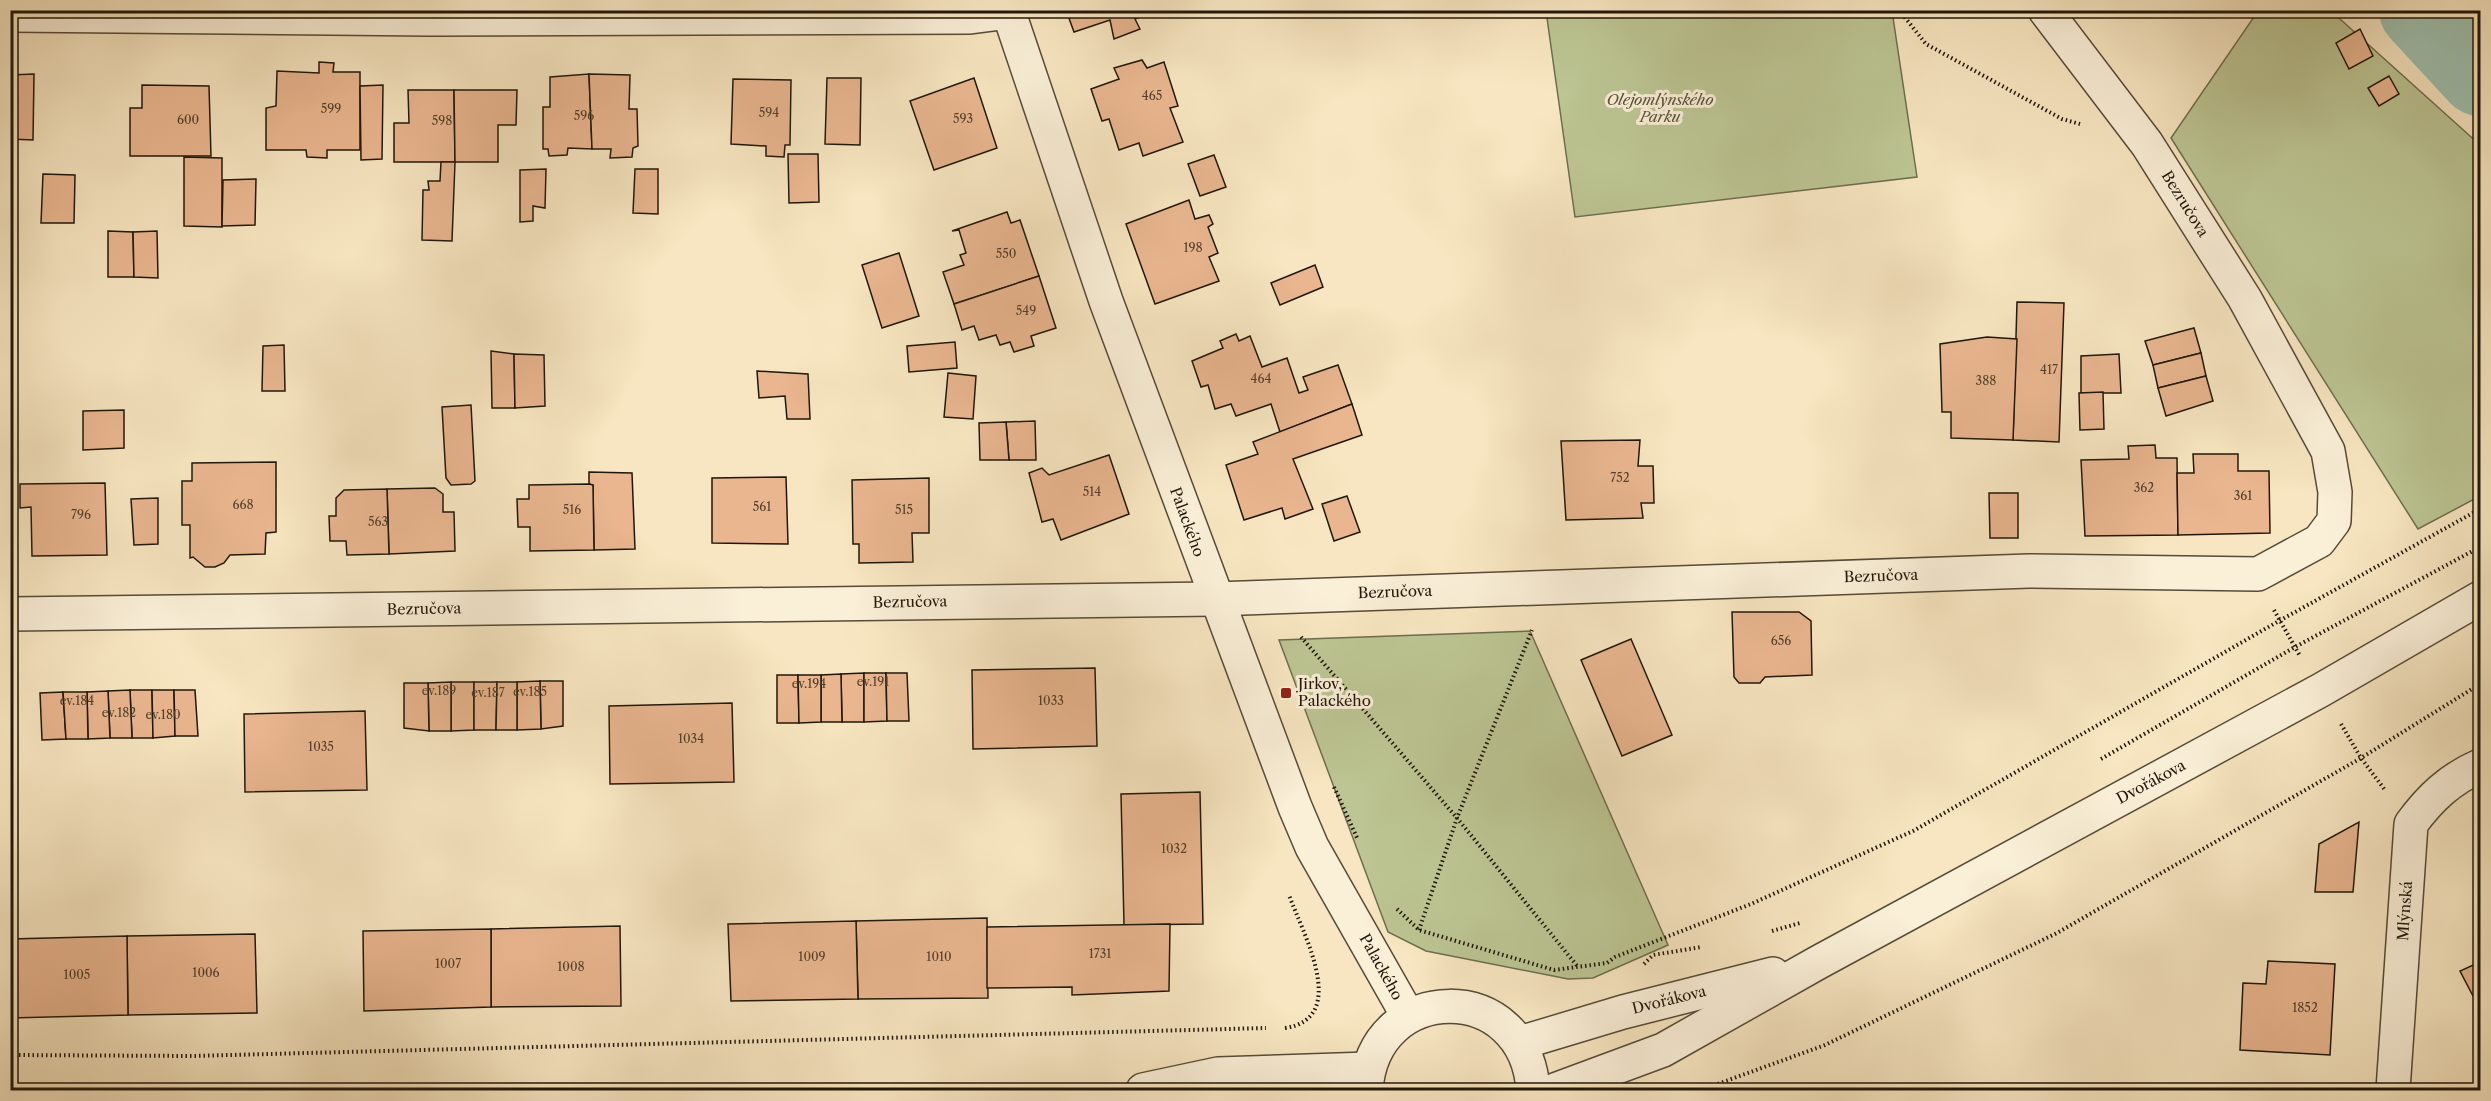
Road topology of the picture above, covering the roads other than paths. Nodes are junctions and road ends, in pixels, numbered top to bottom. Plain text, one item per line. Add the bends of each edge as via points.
1 (2045, 10) edge
2 (1008, 11) edge
3 (10, 15) edge
4 (2481, 598) edge
5 (1215, 599) junction
6 (10, 614) edge
7 (2481, 766) edge
8 (1819, 962) junction
9 (1408, 1016) junction
10 (1520, 1043) junction
11 (1367, 1080) edge
12 (1143, 1090) edge
13 (1533, 1090) edge
14 (1555, 1090) edge
15 (2393, 1090) edge

1 - 5 street, Bezručova via 2147,144 2245,299 2328,451 2335,492 2334,521 2319,542 2258,574 2029,571
2 - 3 street via 970,17 443,19
2 - 5 street, Palackého via 1106,301
4 - 8 street, Dvořákova via 2321,690
5 - 6 street, Bezručova
5 - 9 street, Palackého via 1312,847
7 - 15 street, Mlýnská via 2461,774 2430,798 2411,825
8 - 10 street, Dvořákova
8 - 14 street, Dvořákova via 1663,1050
9 - 10 street via 1431,1007 1482,1011 1503,1024
9 - 11 street via 1390,1030 1377,1048
10 - 13 street via 1532,1069
11 - 12 street via 1218,1074

